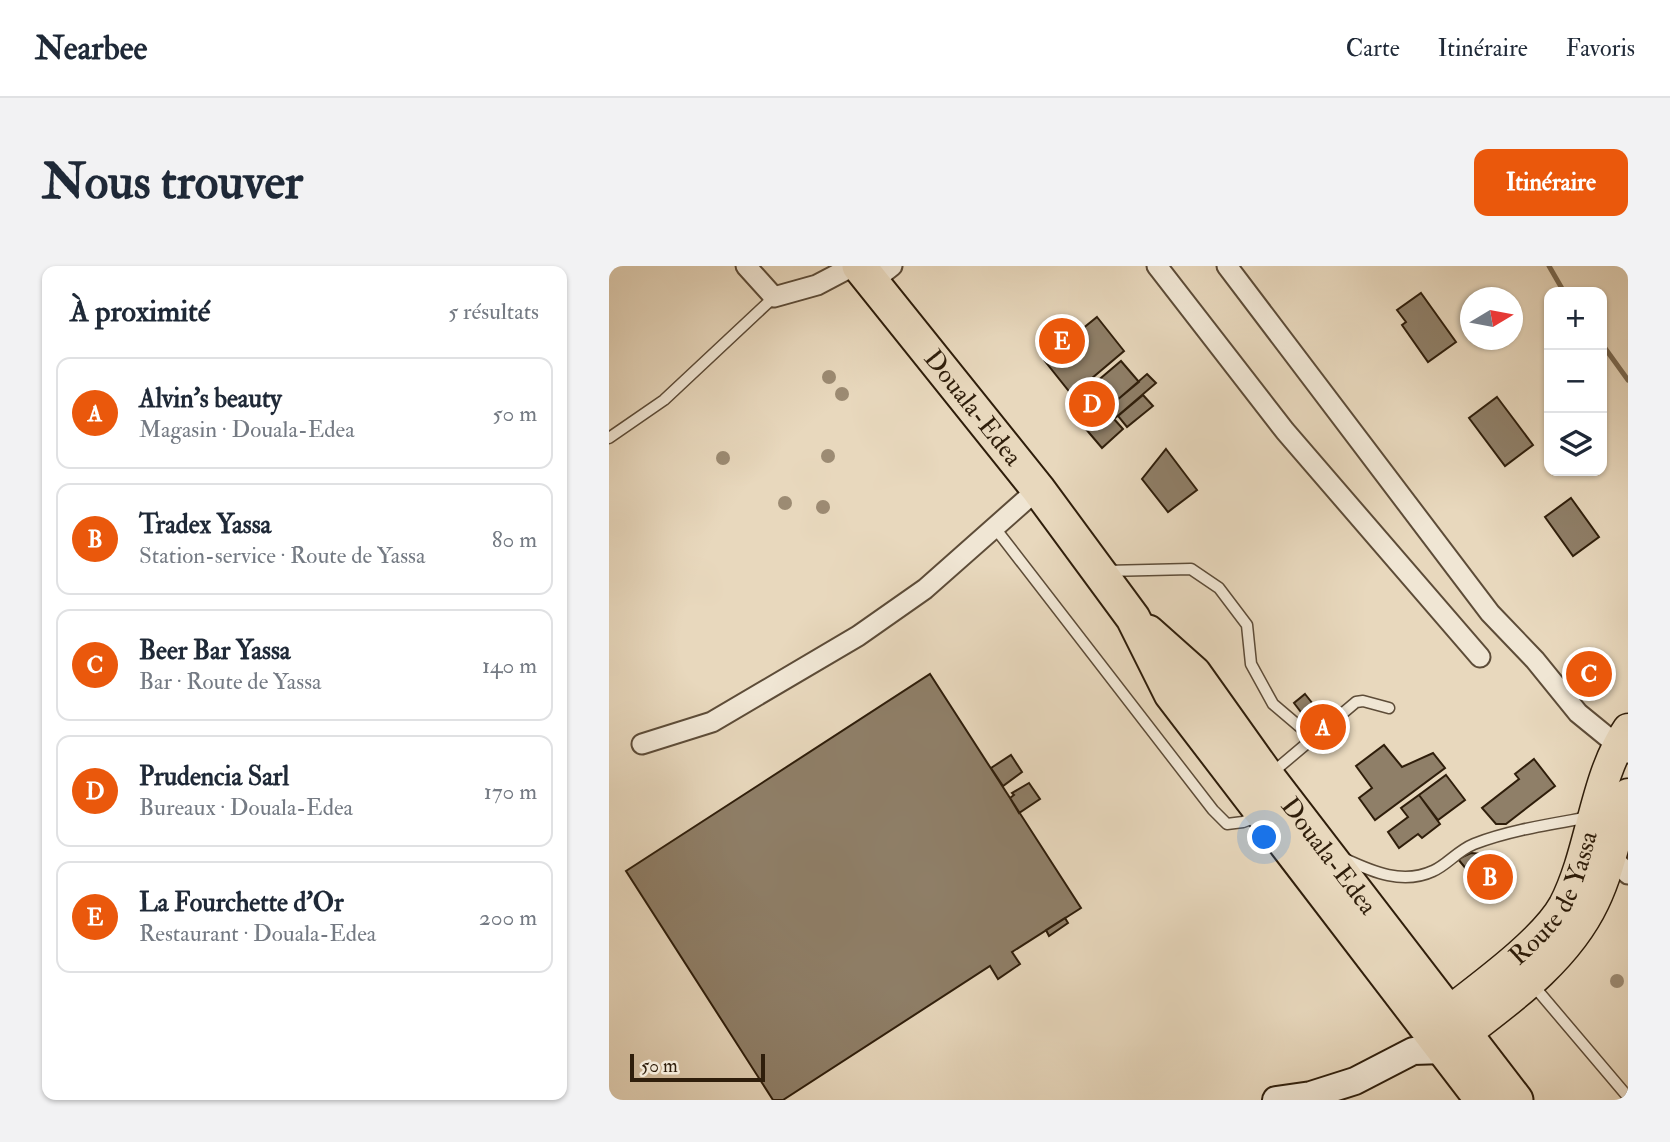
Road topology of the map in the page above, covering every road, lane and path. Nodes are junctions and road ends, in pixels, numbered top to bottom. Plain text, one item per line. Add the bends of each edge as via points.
1 (746, 266) edge
2 (1157, 266) edge
3 (1227, 266) edge
4 (869, 270) edge
5 (774, 297) junction
6 (609, 438) edge
7 (1038, 489) junction
8 (995, 528) junction
9 (1099, 572) junction
10 (1133, 618) junction
11 (1480, 657) dead end
12 (1389, 708) dead end
13 (1313, 738) junction
14 (1624, 743) edge
15 (642, 744) dead end
16 (1268, 777) junction
17 (1628, 794) edge
18 (1263, 814) junction
19 (1594, 817) junction
20 (1323, 850) junction
21 (1619, 864) edge
22 (1530, 981) junction
23 (1439, 1035) junction
24 (1628, 1097) edge
25 (1276, 1100) edge
26 (1482, 1100) edge
27 (1516, 1100) edge

1 - 5 street
2 - 11 street via 1285,431
3 - 14 street via 1490,613 1578,713
4 - 5 street
4 - 7 highway, Douala-Edea
5 - 6 lane via 664,400
7 - 8 street
7 - 9 highway, Douala-Edea
8 - 15 street via 925,589 858,636 712,722
8 - 18 lane via 1213,810 1227,824
9 - 10 highway, Douala-Edea
9 - 13 lane via 1191,569 1219,588 1247,625 1251,664 1273,704
10 - 16 highway, Douala-Edea via 1194,673
10 - 18 highway, Douala-Edea via 1171,694
12 - 13 lane via 1356,702
13 - 16 lane
14 - 19 main road, Route de Yassa
16 - 20 highway, Douala-Edea
17 - 21 main road, Route de Yassa
18 - 23 highway, Douala-Edea
19 - 20 lane via 1474,844 1434,871 1407,878 1378,874
19 - 23 main road, Route de Yassa via 1563,905 1545,931
20 - 23 highway, Douala-Edea
21 - 22 main road, Route de Yassa via 1567,946
22 - 23 main road, Route de Yassa
22 - 24 lane
23 - 25 main road via 1355,1081
23 - 26 highway, Douala-Edea
23 - 27 highway, Douala-Edea

